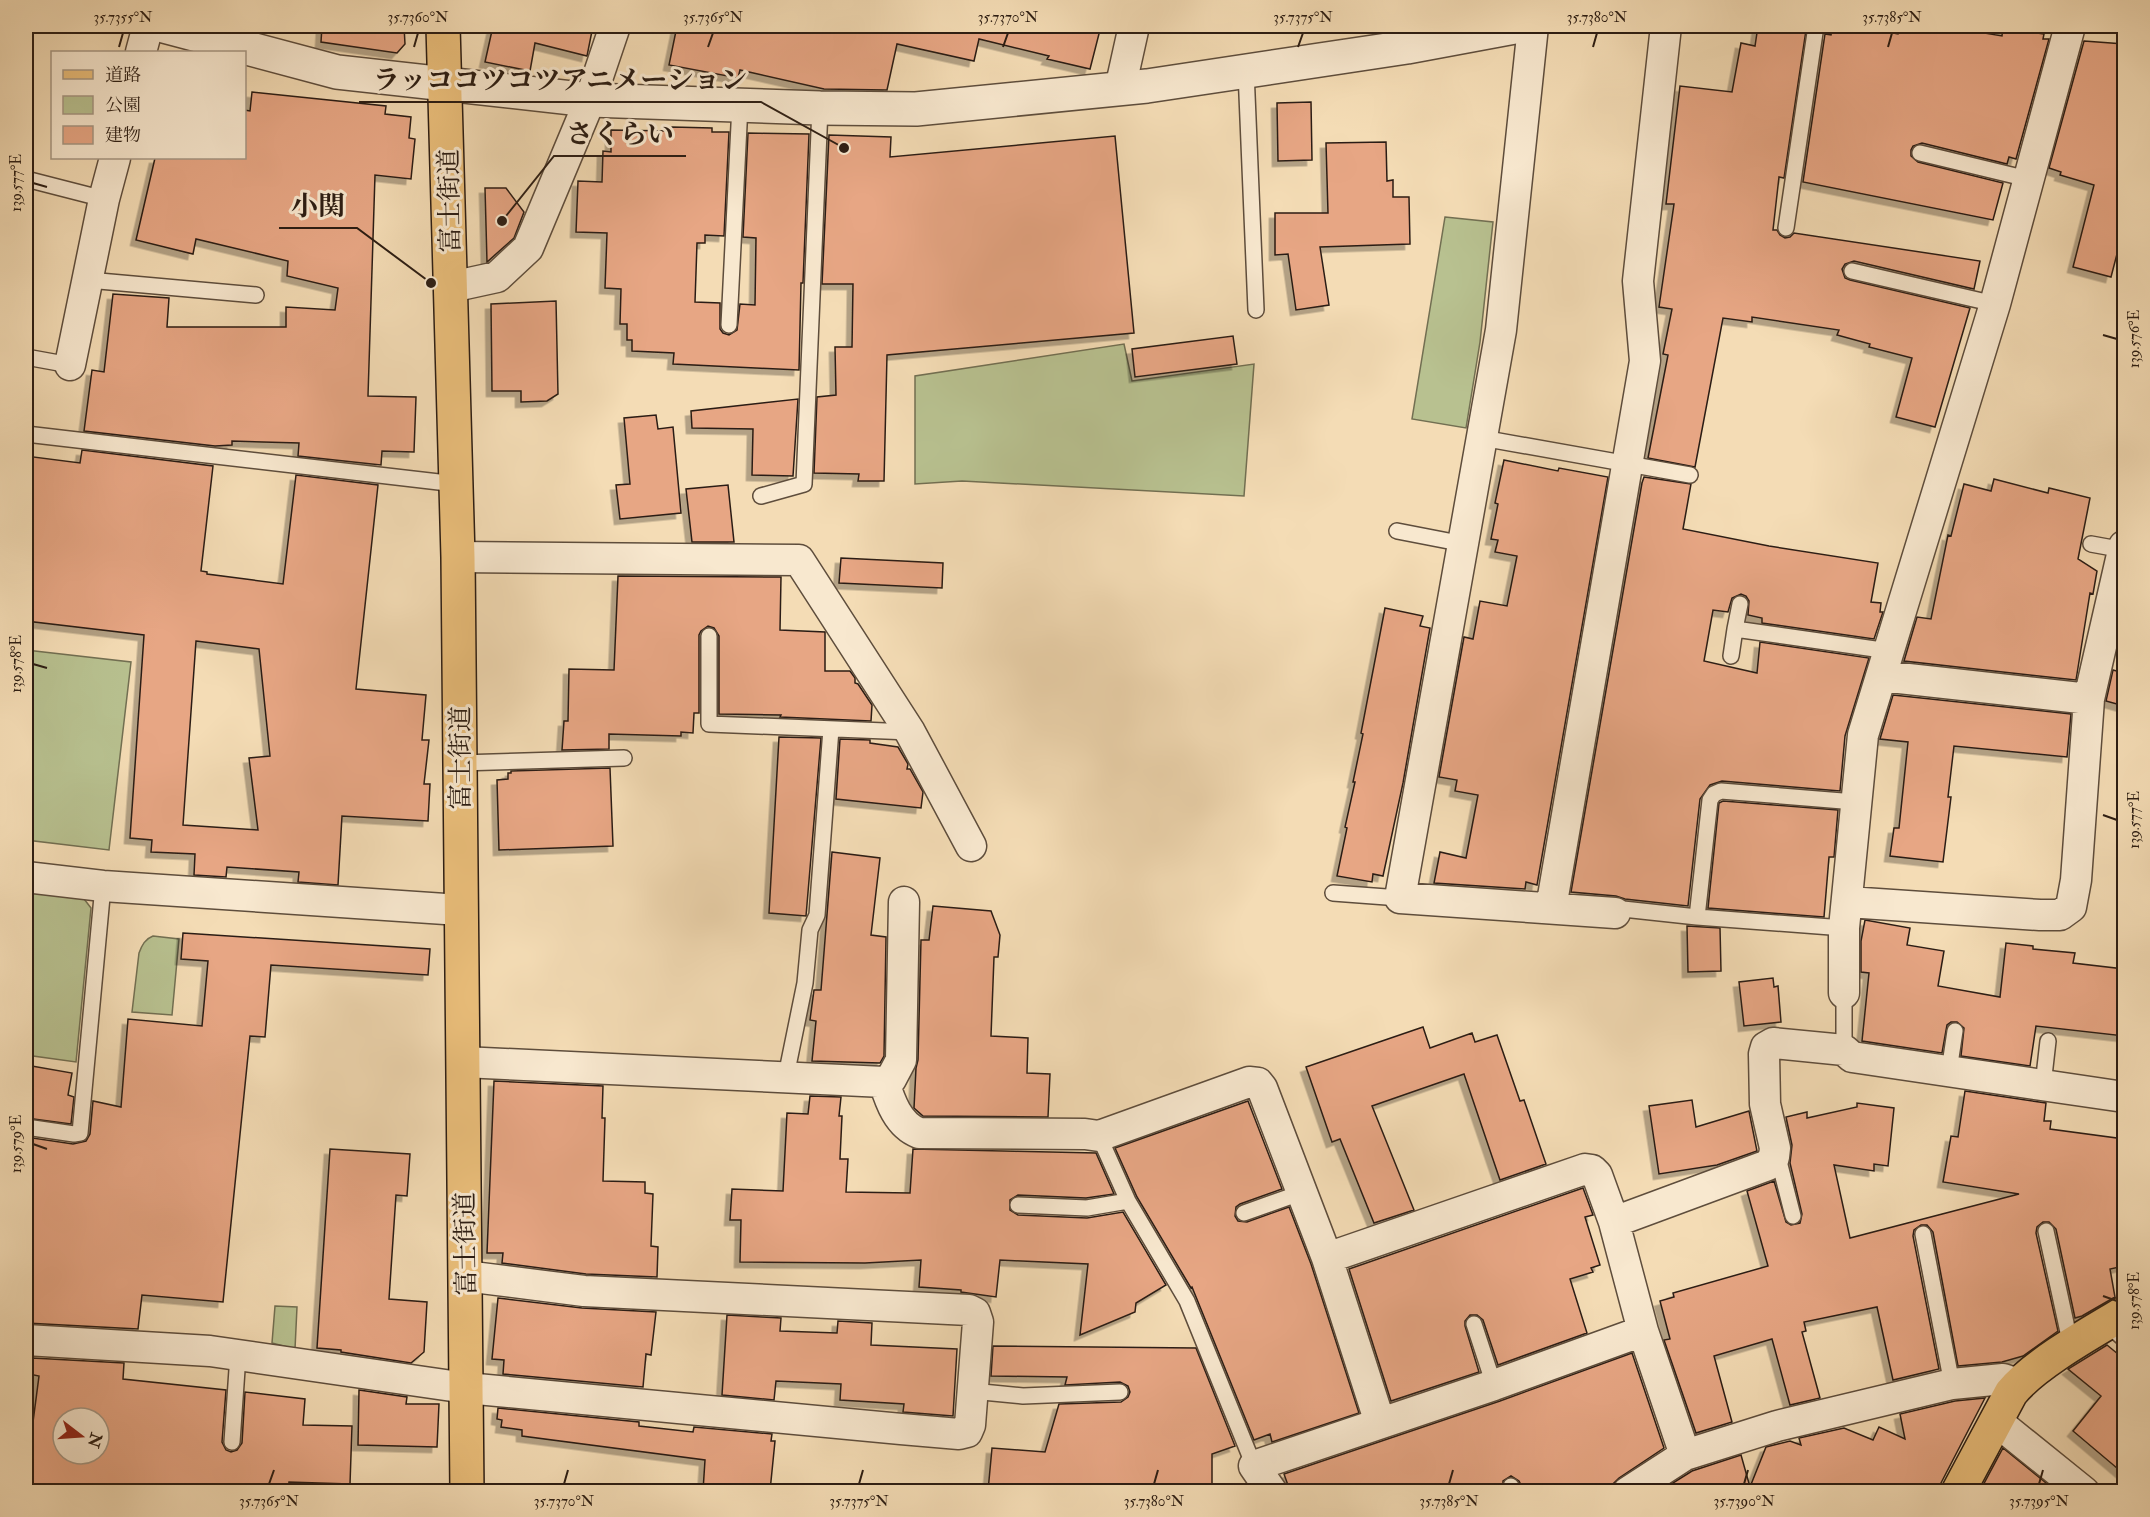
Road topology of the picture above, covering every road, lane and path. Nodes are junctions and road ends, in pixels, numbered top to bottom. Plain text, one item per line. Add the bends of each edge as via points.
1 (148, 26) edge
2 (164, 26) edge
3 (443, 26) edge
4 (615, 26) edge
5 (1134, 26) edge
6 (1520, 26) edge
7 (1533, 26) edge
8 (1666, 26) edge
9 (1816, 26) edge
10 (2070, 26) edge
11 (1408, 36) edge
12 (141, 51) edge
13 (1245, 71) junction
14 (446, 84) junction
15 (1120, 89) junction
16 (590, 100) junction
17 (740, 105) junction
18 (820, 108) junction
19 (1920, 153) dead end
20 (115, 159) edge
21 (26, 179) edge
22 (2028, 179) junction
23 (104, 199) junction
24 (1786, 228) dead end
25 (1852, 271) dead end
26 (88, 280) junction
27 (451, 287) junction
28 (256, 295) dead end
29 (1995, 304) junction
30 (1256, 310) dead end
31 (729, 325) dead end
32 (26, 357) edge
33 (70, 365) joint
34 (26, 434) edge
35 (1482, 438) junction
36 (1627, 464) junction
37 (1689, 475) dead end
38 (456, 484) junction
39 (760, 496) dead end
40 (1397, 531) dead end
41 (1464, 544) junction
42 (2091, 544) dead end
43 (2124, 548) edge
44 (458, 557) junction
45 (1740, 604) dead end
46 (1736, 629) junction
47 (709, 636) dead end
48 (1731, 656) dead end
49 (1885, 664) junction
50 (2089, 699) junction
51 (831, 729) junction
52 (910, 732) junction
53 (624, 758) dead end
54 (460, 763) junction
55 (1856, 802) junction
56 (971, 846) dead end
57 (26, 877) edge
58 (103, 886) junction
59 (1333, 893) dead end
60 (1400, 898) junction
61 (904, 902) dead end
62 (1551, 908) junction
63 (460, 909) junction
64 (1615, 913) joint
65 (1846, 915) junction
66 (1697, 917) junction
67 (1844, 993) joint
68 (1955, 1030) dead end
69 (2048, 1041) dead end
70 (1844, 1050) junction
71 (463, 1062) junction
72 (1949, 1071) junction
73 (786, 1076) junction
74 (884, 1082) junction
75 (2043, 1085) junction
76 (2124, 1097) edge
77 (26, 1127) edge
78 (1099, 1136) junction
79 (1774, 1157) junction
80 (1303, 1192) junction
81 (1128, 1201) junction
82 (1018, 1205) dead end
83 (1244, 1213) dead end
84 (1792, 1216) dead end
85 (1614, 1222) junction
86 (2046, 1231) dead end
87 (1923, 1234) dead end
88 (1327, 1258) junction
89 (465, 1276) junction
90 (1474, 1324) dead end
91 (2118, 1325) edge
92 (1643, 1331) junction
93 (26, 1340) edge
94 (2071, 1346) junction
95 (238, 1355) junction
96 (1952, 1384) junction
97 (2018, 1384) junction
98 (1494, 1385) junction
99 (466, 1388) junction
100 (972, 1391) junction
101 (1120, 1392) dead end
102 (1996, 1421) junction
103 (1380, 1423) junction
104 (232, 1442) dead end
105 (1685, 1455) junction
106 (1254, 1466) junction
107 (467, 1491) edge
108 (1272, 1491) edge
109 (1628, 1491) edge
110 (1959, 1491) edge
111 (2084, 1491) edge

1 - 12 street
2 - 14 street via 338,72
3 - 14 main road, 富士街道
4 - 16 street
5 - 15 street
6 - 11 street
7 - 35 street via 1501,330
8 - 36 street via 1638,281 1645,361
9 - 24 lane
10 - 22 street
11 - 13 street
13 - 15 street
13 - 30 lane
14 - 16 street
14 - 27 main road, 富士街道
15 - 18 street via 916,109
16 - 17 street
16 - 27 street via 528,248 497,277
17 - 18 street
17 - 31 lane
18 - 39 lane via 804,484
19 - 22 lane
20 - 23 street
21 - 23 lane
22 - 29 street
23 - 26 street
25 - 29 lane
26 - 28 lane
26 - 33 street
27 - 38 main road, 富士街道
29 - 49 street
32 - 33 lane
34 - 38 lane
35 - 36 lane
35 - 41 street
36 - 37 lane
36 - 62 street
38 - 44 main road, 富士街道
40 - 41 lane
41 - 60 street
42 - 43 lane
43 - 50 street
44 - 52 street via 799,560
44 - 54 main road, 富士街道
45 - 46 lane
46 - 48 lane
46 - 49 lane
47 - 51 lane via 709,724
49 - 50 street
49 - 55 street via 1863,735
50 - 65 street via 2071,907 2060,915
51 - 52 lane
51 - 73 lane via 817,915 810,930 805,983
52 - 56 street
53 - 54 lane
54 - 63 main road, 富士街道
55 - 65 street
55 - 66 lane via 1721,791 1714,794 1710,800
57 - 58 street
58 - 63 street
58 - 77 lane via 80,1133
59 - 60 lane
60 - 62 street
61 - 74 street via 901,1060 891,1079
62 - 64 street
63 - 71 main road, 富士街道
64 - 66 lane via 1623,909
65 - 66 lane
65 - 67 street
67 - 70 lane
68 - 72 lane
69 - 75 lane
70 - 72 street via 1852,1057
70 - 79 street via 1773,1043 1766,1047 1765,1104
71 - 73 street
71 - 89 main road, 富士街道
72 - 75 street
73 - 74 street
74 - 78 street via 893,1108 907,1126 919,1133
75 - 76 street
78 - 80 street via 1249,1082 1258,1083
78 - 81 lane
79 - 84 lane via 1780,1165
79 - 85 street via 1768,1165
80 - 83 lane
80 - 88 street
81 - 82 lane via 1087,1208
81 - 106 lane via 1187,1301
85 - 88 street via 1598,1175 1584,1169
85 - 92 street
86 - 94 lane
87 - 96 lane
88 - 103 street
89 - 99 main road, 富士街道
89 - 100 street via 584,1291 969,1310 978,1322
90 - 98 lane
91 - 94 main road
92 - 98 street
92 - 105 street
93 - 95 street
94 - 97 main road
95 - 99 street
95 - 104 lane
96 - 97 street via 2003,1379
96 - 105 street via 1777,1426
97 - 102 main road
98 - 103 street
99 - 100 street via 958,1434 967,1432 970,1425
99 - 107 main road, 富士街道
100 - 101 lane via 1023,1396
102 - 110 main road
102 - 111 street
103 - 106 street
105 - 109 street
106 - 108 street

